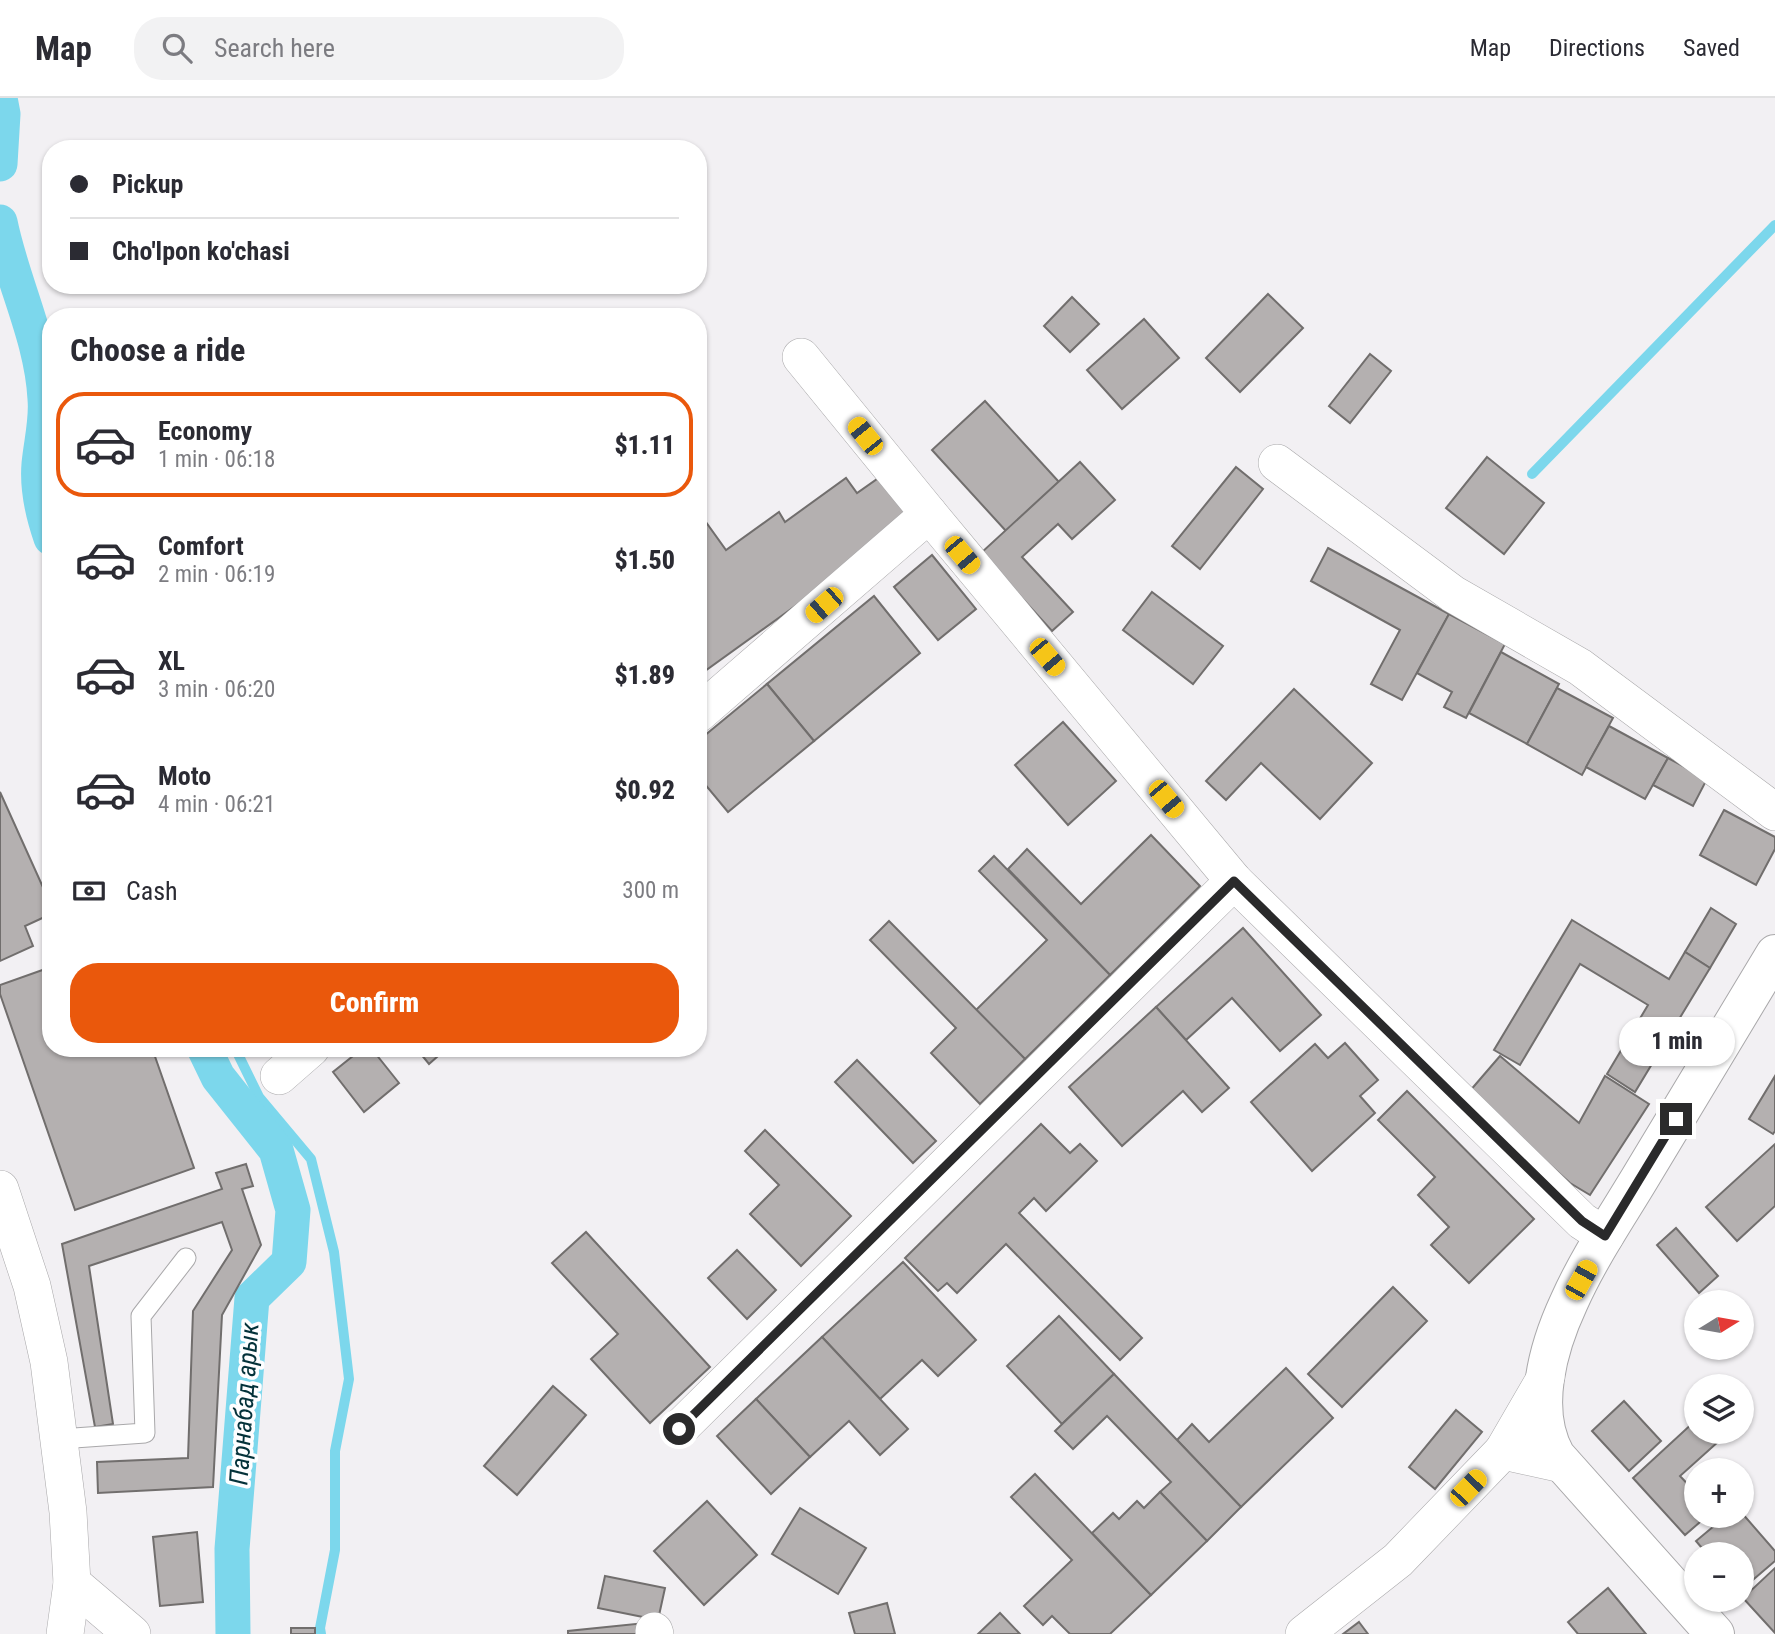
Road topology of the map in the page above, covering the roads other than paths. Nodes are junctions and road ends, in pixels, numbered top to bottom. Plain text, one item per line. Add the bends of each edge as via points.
1 (801, 357) dead end
2 (1276, 463) dead end
3 (929, 514) junction
4 (707, 706) edge
5 (1775, 812) edge
6 (1234, 881) junction
7 (1775, 954) edge
8 (301, 1057) edge
9 (279, 1076) dead end
10 (0, 1189) edge
11 (1605, 1236) junction
12 (186, 1258) dead end
13 (1546, 1377) junction
14 (679, 1429) dead end
15 (60, 1439) junction
16 (1503, 1451) junction
17 (1562, 1464) junction
18 (72, 1583) junction
19 (65, 1634) edge
20 (132, 1634) edge
21 (1304, 1634) edge
22 (1715, 1634) edge

1 - 3 street
2 - 5 street via 1453,594 1580,667
3 - 4 street
3 - 6 street
6 - 11 street via 1582,1221
6 - 14 street
7 - 11 main road
8 - 9 street
10 - 15 street via 32,1286
11 - 13 main road via 1569,1301
12 - 15 lane via 141,1316 145,1433
13 - 16 street
13 - 17 main road via 1544,1425 1550,1447
15 - 18 street
16 - 17 street
16 - 21 street via 1398,1560
17 - 22 main road
18 - 19 street
18 - 20 street

